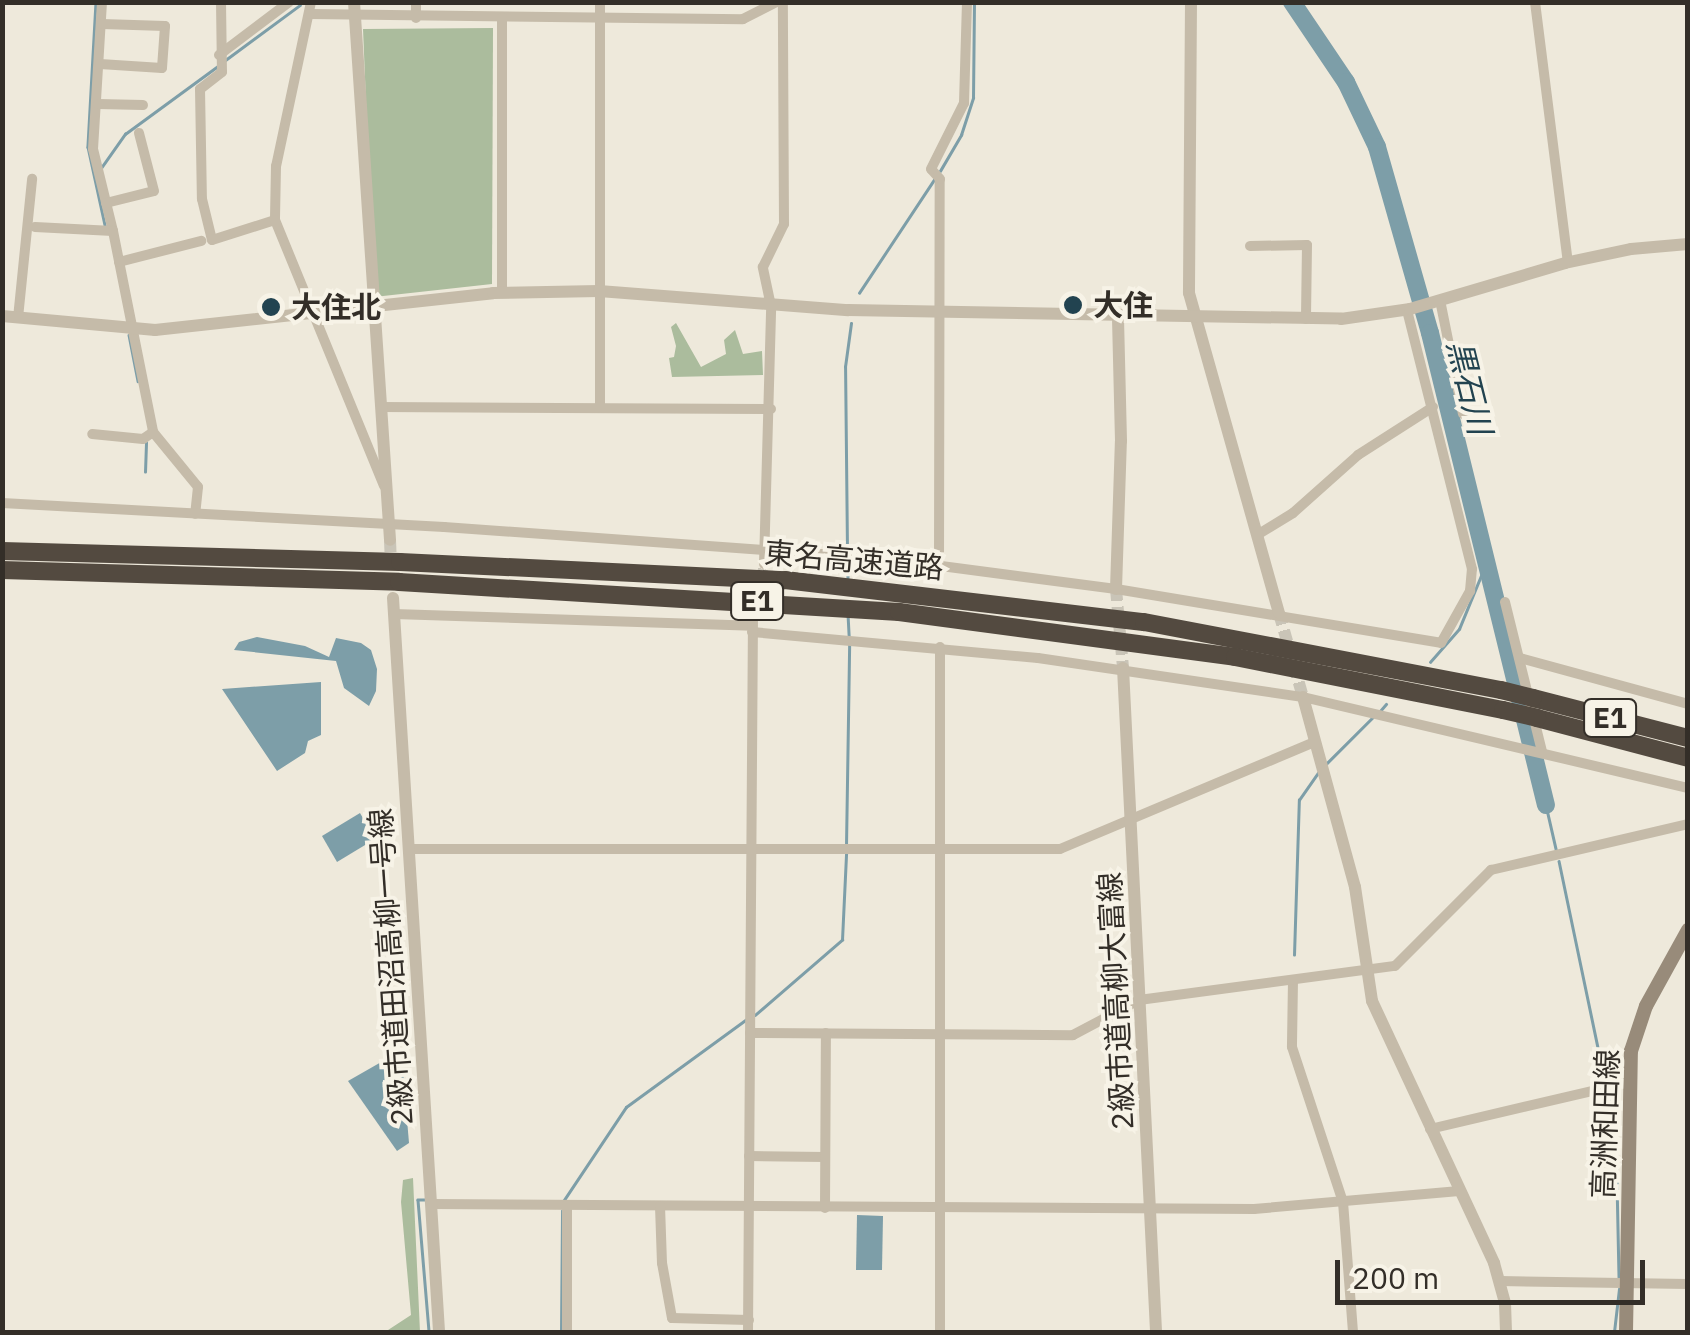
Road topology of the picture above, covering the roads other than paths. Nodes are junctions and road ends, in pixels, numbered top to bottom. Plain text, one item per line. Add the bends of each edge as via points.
1 (102, 2) edge
2 (220, 2) edge
3 (354, 2) edge
4 (416, 2) edge
5 (600, 2) edge
6 (779, 2) edge
7 (967, 2) edge
8 (1191, 2) edge
9 (1535, 2) edge
10 (286, 4) edge
11 (310, 8) edge
12 (356, 18) junction
13 (416, 18) junction
14 (502, 18) junction
15 (600, 18) junction
16 (102, 24) junction
17 (220, 60) junction
18 (100, 64) junction
19 (98, 104) junction
20 (144, 105) dead end
21 (138, 133) dead end
22 (32, 179) dead end
23 (106, 202) junction
24 (275, 220) junction
25 (35, 227) dead end
26 (112, 231) junction
27 (200, 241) dead end
28 (1688, 244) edge
29 (1250, 246) dead end
30 (119, 262) junction
31 (1568, 262) junction
32 (599, 291) junction
33 (502, 293) junction
34 (1437, 301) junction
35 (374, 304) junction
36 (771, 306) junction
37 (942, 310) junction
38 (1408, 310) junction
39 (1118, 314) junction
40 (311, 315) junction
41 (2, 316) edge
42 (1194, 317) junction
43 (18, 318) junction
44 (1306, 319) junction
45 (134, 329) junction
46 (381, 407) junction
47 (1432, 407) junction
48 (600, 408) junction
49 (771, 409) junction
50 (1463, 414) dead end
51 (153, 432) junction
52 (92, 434) dead end
53 (385, 482) junction
54 (2, 503) edge
55 (196, 514) junction
56 (389, 533) junction
57 (1257, 535) junction
58 (767, 549) junction
59 (2, 551) edge
60 (764, 564) tunnel mouth
61 (939, 566) junction
62 (2, 570) edge
63 (1116, 588) junction
64 (393, 598) tunnel mouth
65 (1505, 602) dead end
66 (1280, 613) junction
67 (394, 614) junction
68 (754, 614) tunnel mouth
69 (752, 629) junction
70 (940, 647) junction
71 (1520, 658) junction
72 (1123, 668) junction
73 (1303, 697) junction
74 (1688, 704) edge
75 (1688, 738) edge
76 (1315, 742) junction
77 (1541, 751) junction
78 (1688, 758) edge
79 (1688, 788) edge
80 (1134, 818) junction
81 (1688, 824) edge
82 (751, 848) junction
83 (409, 849) junction
84 (939, 849) junction
85 (1688, 930) edge
86 (1683, 948) edge
87 (1370, 970) junction
88 (1293, 980) junction
89 (1139, 1000) junction
90 (938, 1032) junction
91 (750, 1033) junction
92 (826, 1033) junction
93 (1601, 1090) dead end
94 (1430, 1128) junction
95 (749, 1156) junction
96 (825, 1157) junction
97 (1459, 1191) junction
98 (1343, 1202) junction
99 (432, 1204) junction
100 (568, 1205) junction
101 (660, 1206) junction
102 (748, 1207) junction
103 (825, 1208) junction
104 (939, 1208) junction
105 (1152, 1209) junction
106 (1500, 1281) junction
107 (1630, 1284) junction
108 (1688, 1284) edge
109 (748, 1326) edge
110 (440, 1332) edge
111 (566, 1332) edge
112 (940, 1332) edge
113 (1156, 1332) edge
114 (1353, 1332) edge
115 (1506, 1332) edge
116 (1626, 1332) edge

1 - 16 street
2 - 17 street
3 - 12 street
4 - 13 street
5 - 15 street
6 - 15 street via 743,19
6 - 36 street via 784,224 763,267
7 - 37 street via 964,103 931,169 940,179
8 - 42 street
9 - 31 street
10 - 17 street
11 - 12 street
11 - 24 street via 276,166
12 - 13 street
12 - 35 street
13 - 14 street
14 - 15 street
14 - 33 street
15 - 32 street
16 - 18 street
16 - 18 street via 165,26 162,68
17 - 24 street via 200,90 202,199 212,240
18 - 19 street
19 - 20 street
19 - 23 street via 93,149
21 - 23 street via 154,191
22 - 43 street
23 - 26 street
24 - 40 street
25 - 26 street
26 - 30 street
27 - 30 street
28 - 31 street
29 - 44 street via 1307,245
30 - 45 street
31 - 34 street
32 - 33 street
32 - 36 street
32 - 48 street
33 - 35 street
34 - 38 street
34 - 50 street
35 - 40 street
35 - 46 street
36 - 37 street
36 - 49 street
37 - 39 street
37 - 61 street
38 - 44 street
38 - 47 street
39 - 42 street
39 - 63 street
40 - 45 street
40 - 53 street
41 - 43 street
42 - 44 street
42 - 57 street
43 - 45 street
45 - 51 street
46 - 48 street
46 - 53 street
47 - 57 street
47 - 66 street via 1472,569 1470,591 1441,643
48 - 49 street
49 - 58 street
51 - 52 street via 143,438
51 - 55 street via 198,487
53 - 56 street
54 - 55 street
55 - 56 street
56 - 58 street
57 - 66 street
58 - 60 street
58 - 61 street
59 - 75 highway, 東名高速道路 / E1, bridge via 804,582 1144,622 1502,690
61 - 63 street
62 - 78 highway, 東名高速道路 / E1, bridge via 398,582 899,612 1235,657 1504,710
63 - 66 street
64 - 67 street, 2級市道田沼高柳一号線
65 - 71 street
67 - 69 street
67 - 83 street, 2級市道田沼高柳一号線
68 - 69 street
69 - 70 street
69 - 82 street
70 - 72 street
70 - 84 street
71 - 74 street
71 - 77 street
72 - 73 street
72 - 80 street, 2級市道高柳大富線
73 - 76 street
73 - 77 street
76 - 80 street
76 - 87 street
77 - 79 street
80 - 84 street via 1060,850
80 - 89 street, 2級市道高柳大富線
81 - 87 street via 1492,870 1396,966
82 - 83 street
82 - 84 street
82 - 91 street
83 - 99 street, 2級市道田沼高柳一号線
84 - 90 street
85 - 86 main road, 高洲和田線
86 - 107 main road, 高洲和田線 via 1646,1006 1631,1051
87 - 88 street
87 - 94 street via 1372,1000
88 - 89 street
88 - 98 street via 1292,1047
89 - 90 street via 1073,1035
89 - 105 street, 2級市道高柳大富線
90 - 92 street
90 - 104 street
91 - 92 street
91 - 95 street
92 - 96 street
93 - 94 street
94 - 97 street
95 - 96 street
95 - 102 street
96 - 103 street
97 - 98 street
97 - 106 street
98 - 105 street
98 - 114 street
99 - 100 street
99 - 110 street, 2級市道田沼高柳一号線
100 - 101 street
100 - 111 street
101 - 102 street
101 - 109 street via 672,1318
102 - 103 street
102 - 109 street
103 - 104 street
104 - 105 street
104 - 112 street
105 - 113 street, 2級市道高柳大富線
106 - 107 street
106 - 115 street
107 - 108 street
107 - 116 main road, 高洲和田線

